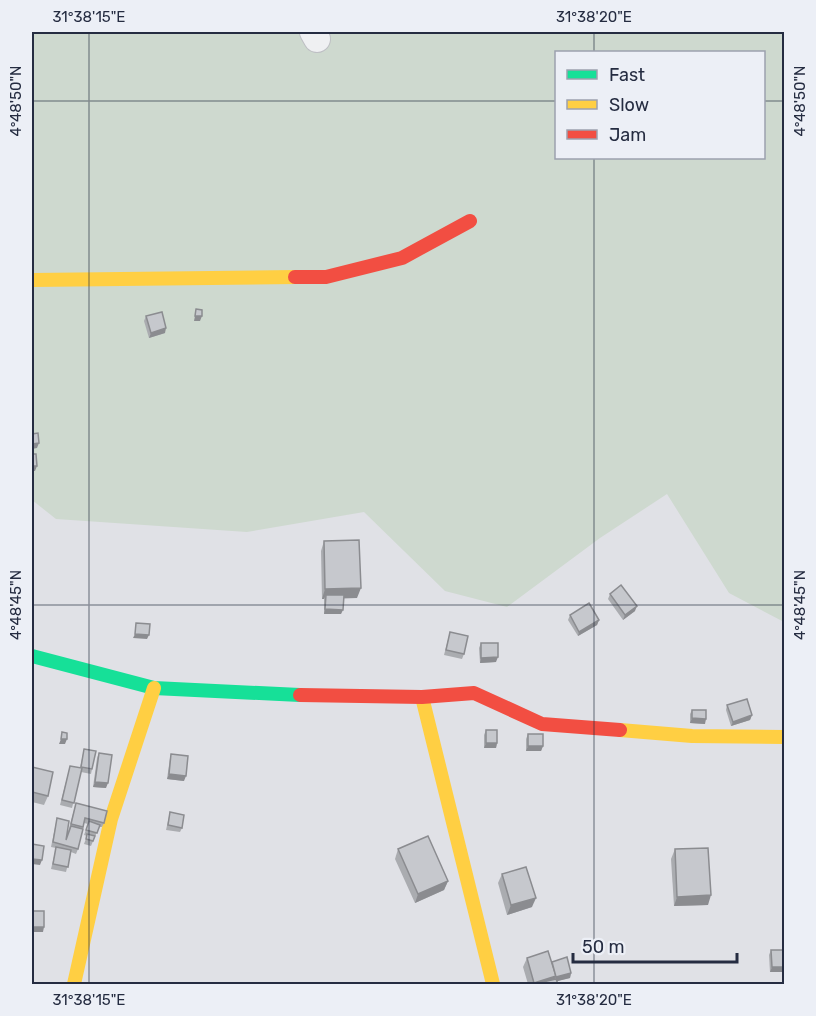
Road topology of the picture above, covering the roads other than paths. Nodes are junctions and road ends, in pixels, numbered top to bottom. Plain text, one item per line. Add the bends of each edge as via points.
1 (470, 221) dead end
2 (32, 280) edge
3 (32, 656) edge
4 (154, 688) junction
5 (422, 697) junction
6 (784, 737) edge
7 (75, 984) edge
8 (493, 984) edge

1 - 2 street via 402,258 326,277
3 - 4 street
4 - 5 street via 263,695
4 - 7 street via 111,819
5 - 6 street via 474,693 542,724 692,736
5 - 8 street

